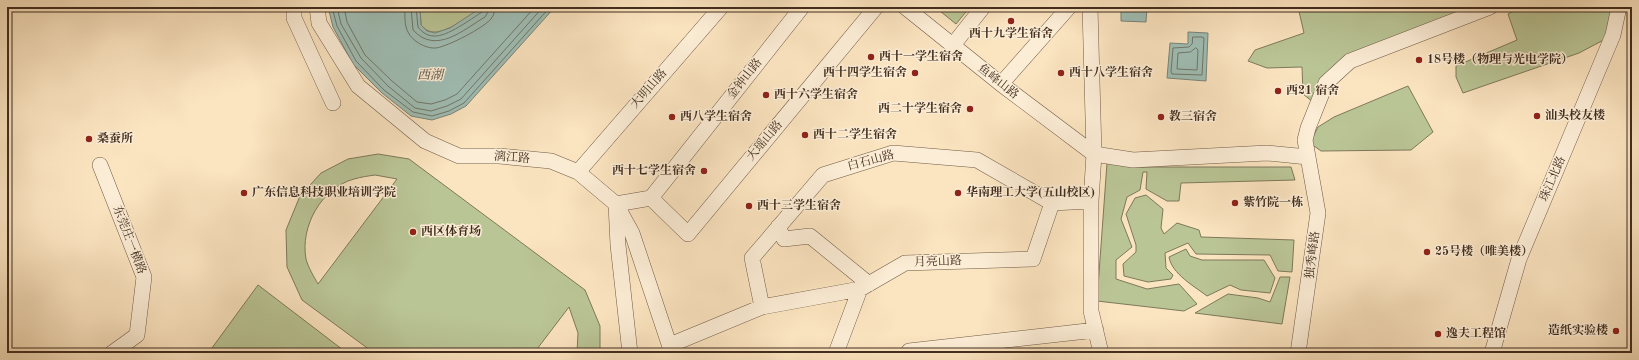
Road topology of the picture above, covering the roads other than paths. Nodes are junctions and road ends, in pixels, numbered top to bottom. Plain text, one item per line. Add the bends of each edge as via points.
1 (294, 7) edge
2 (317, 7) edge
3 (721, 7) edge
4 (802, 7) edge
5 (876, 7) edge
6 (905, 7) edge
7 (983, 7) edge
8 (1069, 7) edge
9 (1090, 7) edge
10 (1490, 7) edge
11 (1619, 7) edge
12 (953, 46) junction
13 (1001, 84) junction
14 (333, 103) dead end
15 (1094, 154) junction
16 (1308, 157) junction
17 (100, 165) dead end
18 (578, 172) junction
19 (651, 198) junction
20 (1091, 201) junction
21 (1052, 203) junction
22 (616, 204) junction
23 (778, 227) junction
24 (864, 287) junction
25 (762, 307) junction
26 (1096, 330) junction
27 (671, 349) edge
28 (112, 353) edge
29 (630, 353) edge
30 (836, 353) edge
31 (911, 353) edge
32 (1101, 353) edge
33 (1298, 353) edge
34 (1492, 353) edge

1 - 14 street via 294,18
2 - 18 street, 漓江路 via 319,23 358,86 425,141 459,156 499,156 552,161
3 - 18 street, 大明山路
4 - 19 street, 金钟山路
5 - 19 street, 大瑶山路 via 688,234
6 - 12 street, 鱼峰山路
7 - 12 street
8 - 13 street
9 - 15 street
10 - 16 street, 独秀峰路 via 1350,62 1326,83 1305,140
11 - 34 street, 珠江北路 via 1614,35 1519,259
12 - 13 street, 鱼峰山路
13 - 15 street, 鱼峰山路
15 - 16 street via 1133,160 1267,153
15 - 20 street
16 - 33 street, 独秀峰路 via 1318,213
17 - 28 street, 东莞庄一横路 via 144,277 137,335
18 - 22 street, 漓江路
19 - 22 street
20 - 21 street
20 - 26 street via 1091,311
21 - 23 street, 白石山路 via 977,160 893,153 824,175
21 - 24 street, 月亮山路 via 1033,258 905,263
22 - 27 street via 632,233
22 - 29 street
23 - 24 street via 784,239 810,236
23 - 25 street, 白石山路 via 752,258
24 - 25 street
24 - 30 street
25 - 27 street
26 - 31 street via 909,351
26 - 32 street

